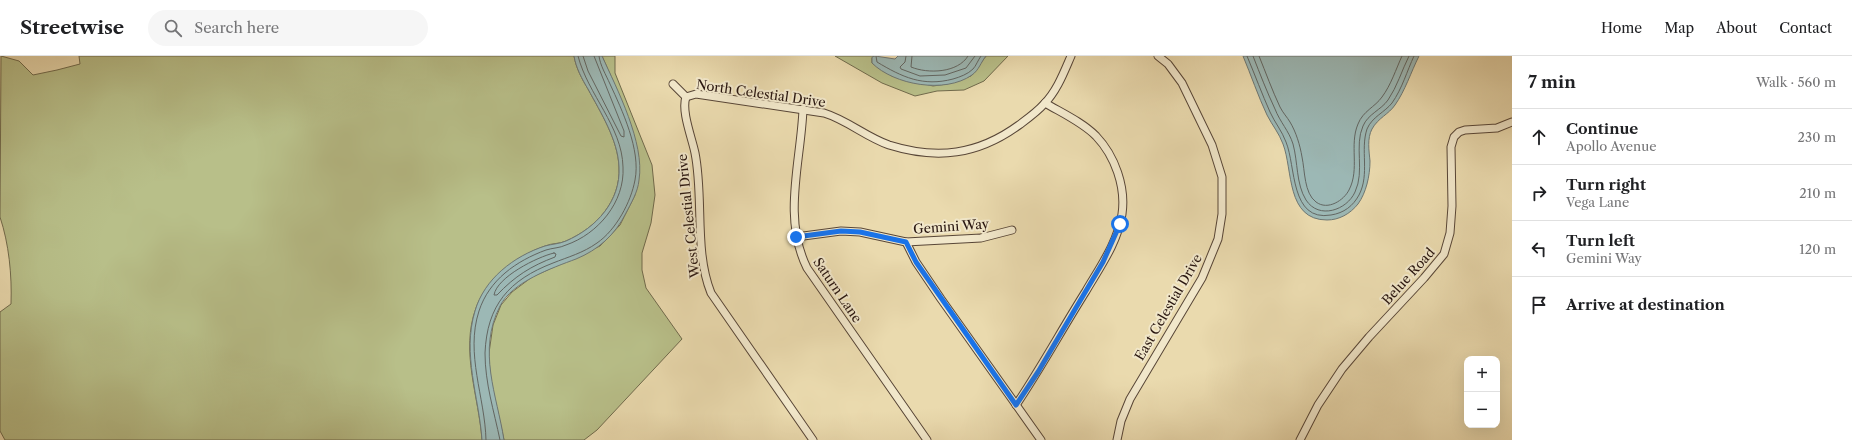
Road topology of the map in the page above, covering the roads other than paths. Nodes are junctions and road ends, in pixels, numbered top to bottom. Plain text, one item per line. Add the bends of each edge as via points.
1 (1071, 56) edge
2 (1158, 56) edge
3 (673, 84) dead end
4 (686, 97) junction
5 (1045, 103) junction
6 (803, 109) junction
7 (1512, 122) edge
8 (1012, 230) dead end
9 (796, 237) junction
10 (906, 242) junction
11 (1016, 405) junction
12 (813, 440) edge
13 (926, 440) edge
14 (1041, 440) edge
15 (1117, 440) edge
16 (1300, 440) edge

1 - 5 street, North Celestial Drive via 1058,84
2 - 15 street, East Celestial Drive via 1168,64 1182,83 1212,146 1222,177 1222,214 1218,239 1202,278 1130,399
3 - 4 street
4 - 6 street, North Celestial Drive via 696,94
4 - 12 street, West Celestial Drive via 684,107 697,163 704,266 708,287
5 - 6 street, North Celestial Drive via 997,139 972,149 949,154 917,152 896,147 864,134 839,118
5 - 11 street via 1088,129 1103,145 1118,176 1122,207 1118,231 1103,262
6 - 9 street, Saturn Lane via 794,196
7 - 16 street, Belue Road via 1496,128 1465,130 1454,137 1451,147 1450,233 1444,254 1342,369 1318,405
8 - 10 street, Gemini Way via 981,238
9 - 10 street, Gemini Way via 841,231 860,232
9 - 13 street, Saturn Lane via 807,268
10 - 11 street via 920,268
11 - 14 street

